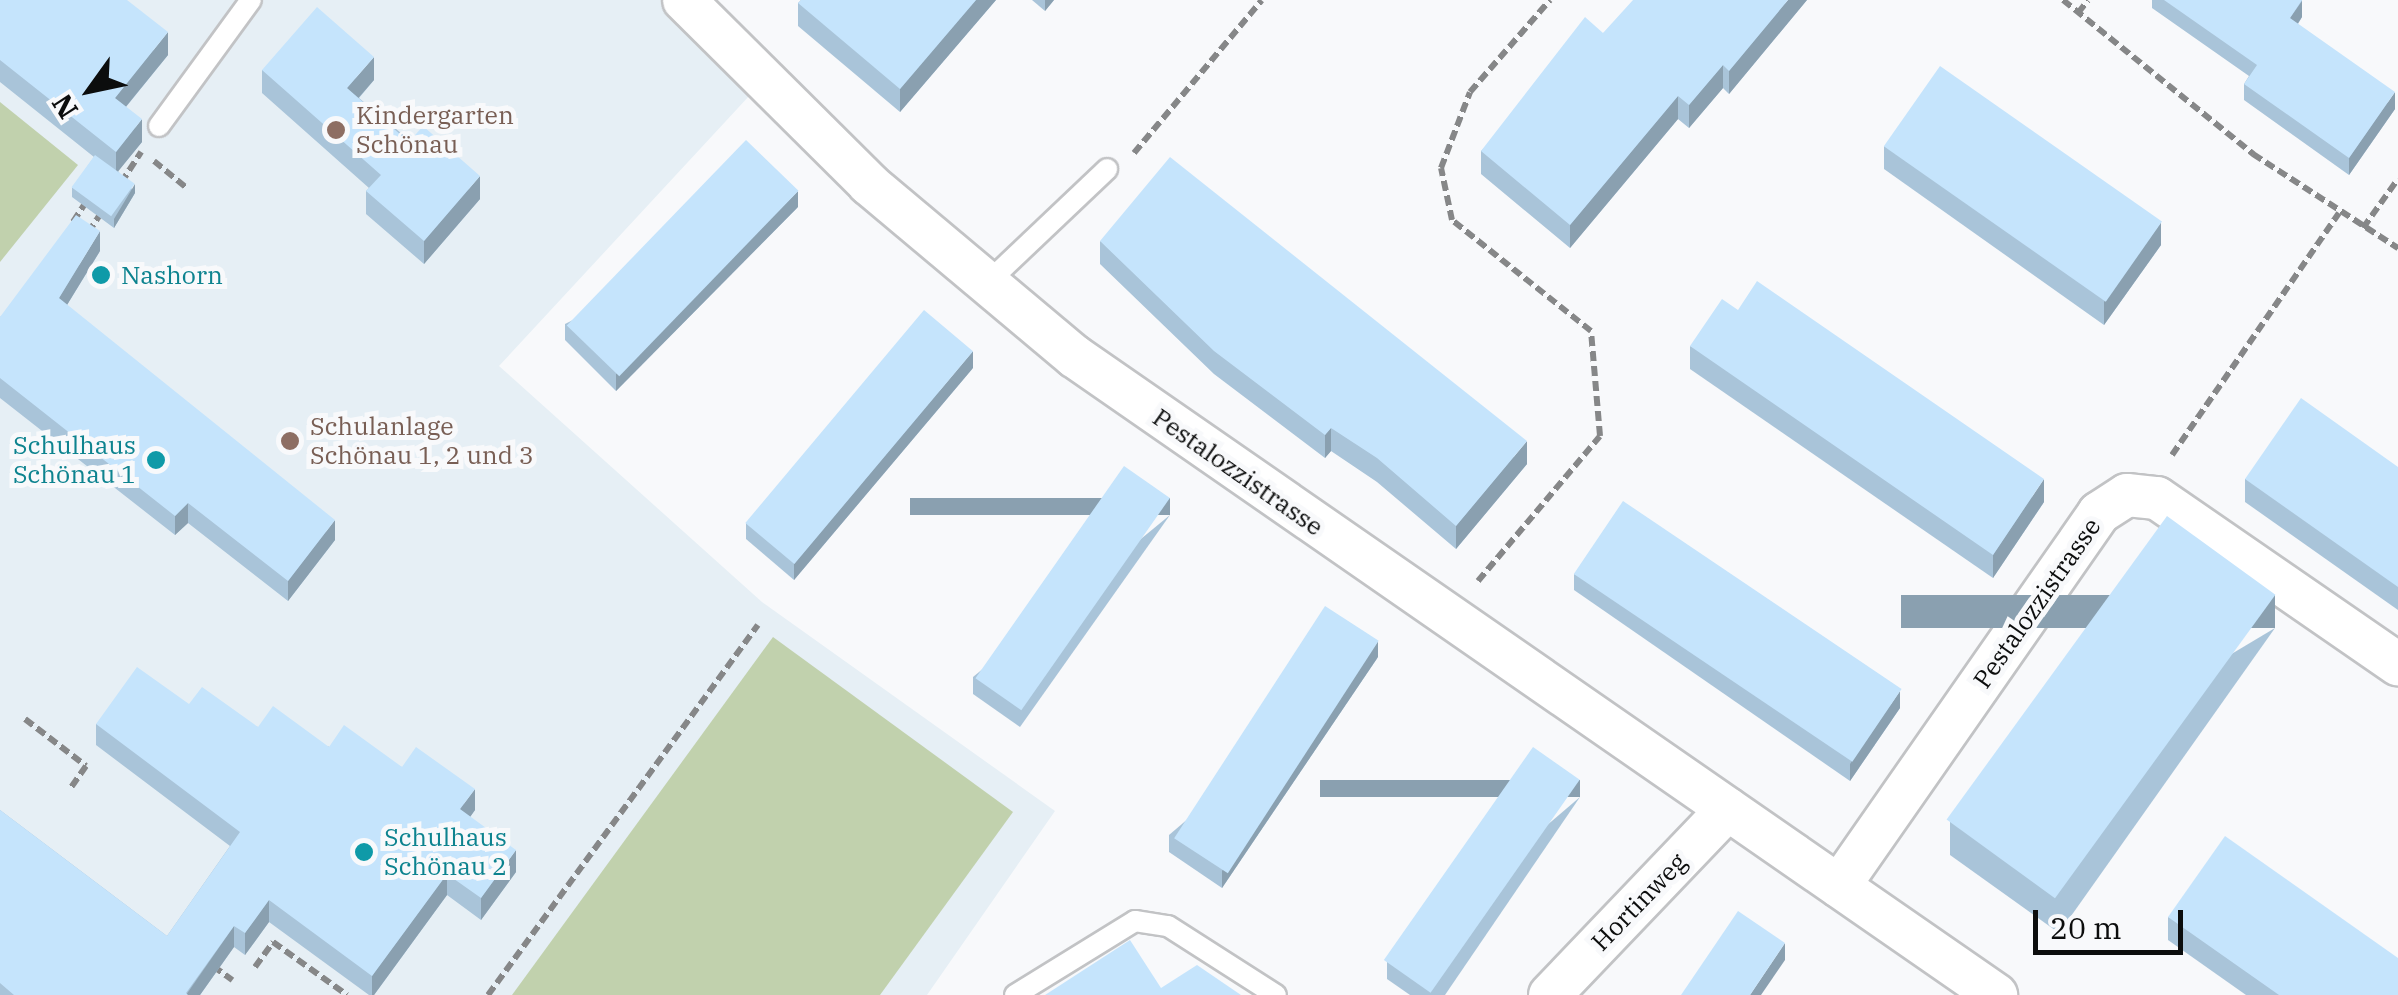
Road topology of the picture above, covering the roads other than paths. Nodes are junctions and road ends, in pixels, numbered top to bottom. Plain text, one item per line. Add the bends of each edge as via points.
1 (251, 0) edge
2 (684, 0) edge
3 (158, 126) road end
4 (1107, 169) road end
5 (986, 284) junction
6 (2398, 664) edge
7 (1728, 809) junction
8 (1838, 886) junction
9 (1015, 995) edge
10 (1276, 995) edge
11 (1550, 995) edge
12 (1996, 995) edge

1 - 3 lane
2 - 5 street, Pestalozzistrasse via 869,184
4 - 5 lane
5 - 7 street, Pestalozzistrasse via 1168,425
6 - 8 street, Pestalozzistrasse via 2144,496 2127,495 2098,513
7 - 8 street, Pestalozzistrasse
7 - 11 street, Hortinweg
8 - 12 street, Pestalozzistrasse
9 - 10 lane via 1135,921 1168,926

